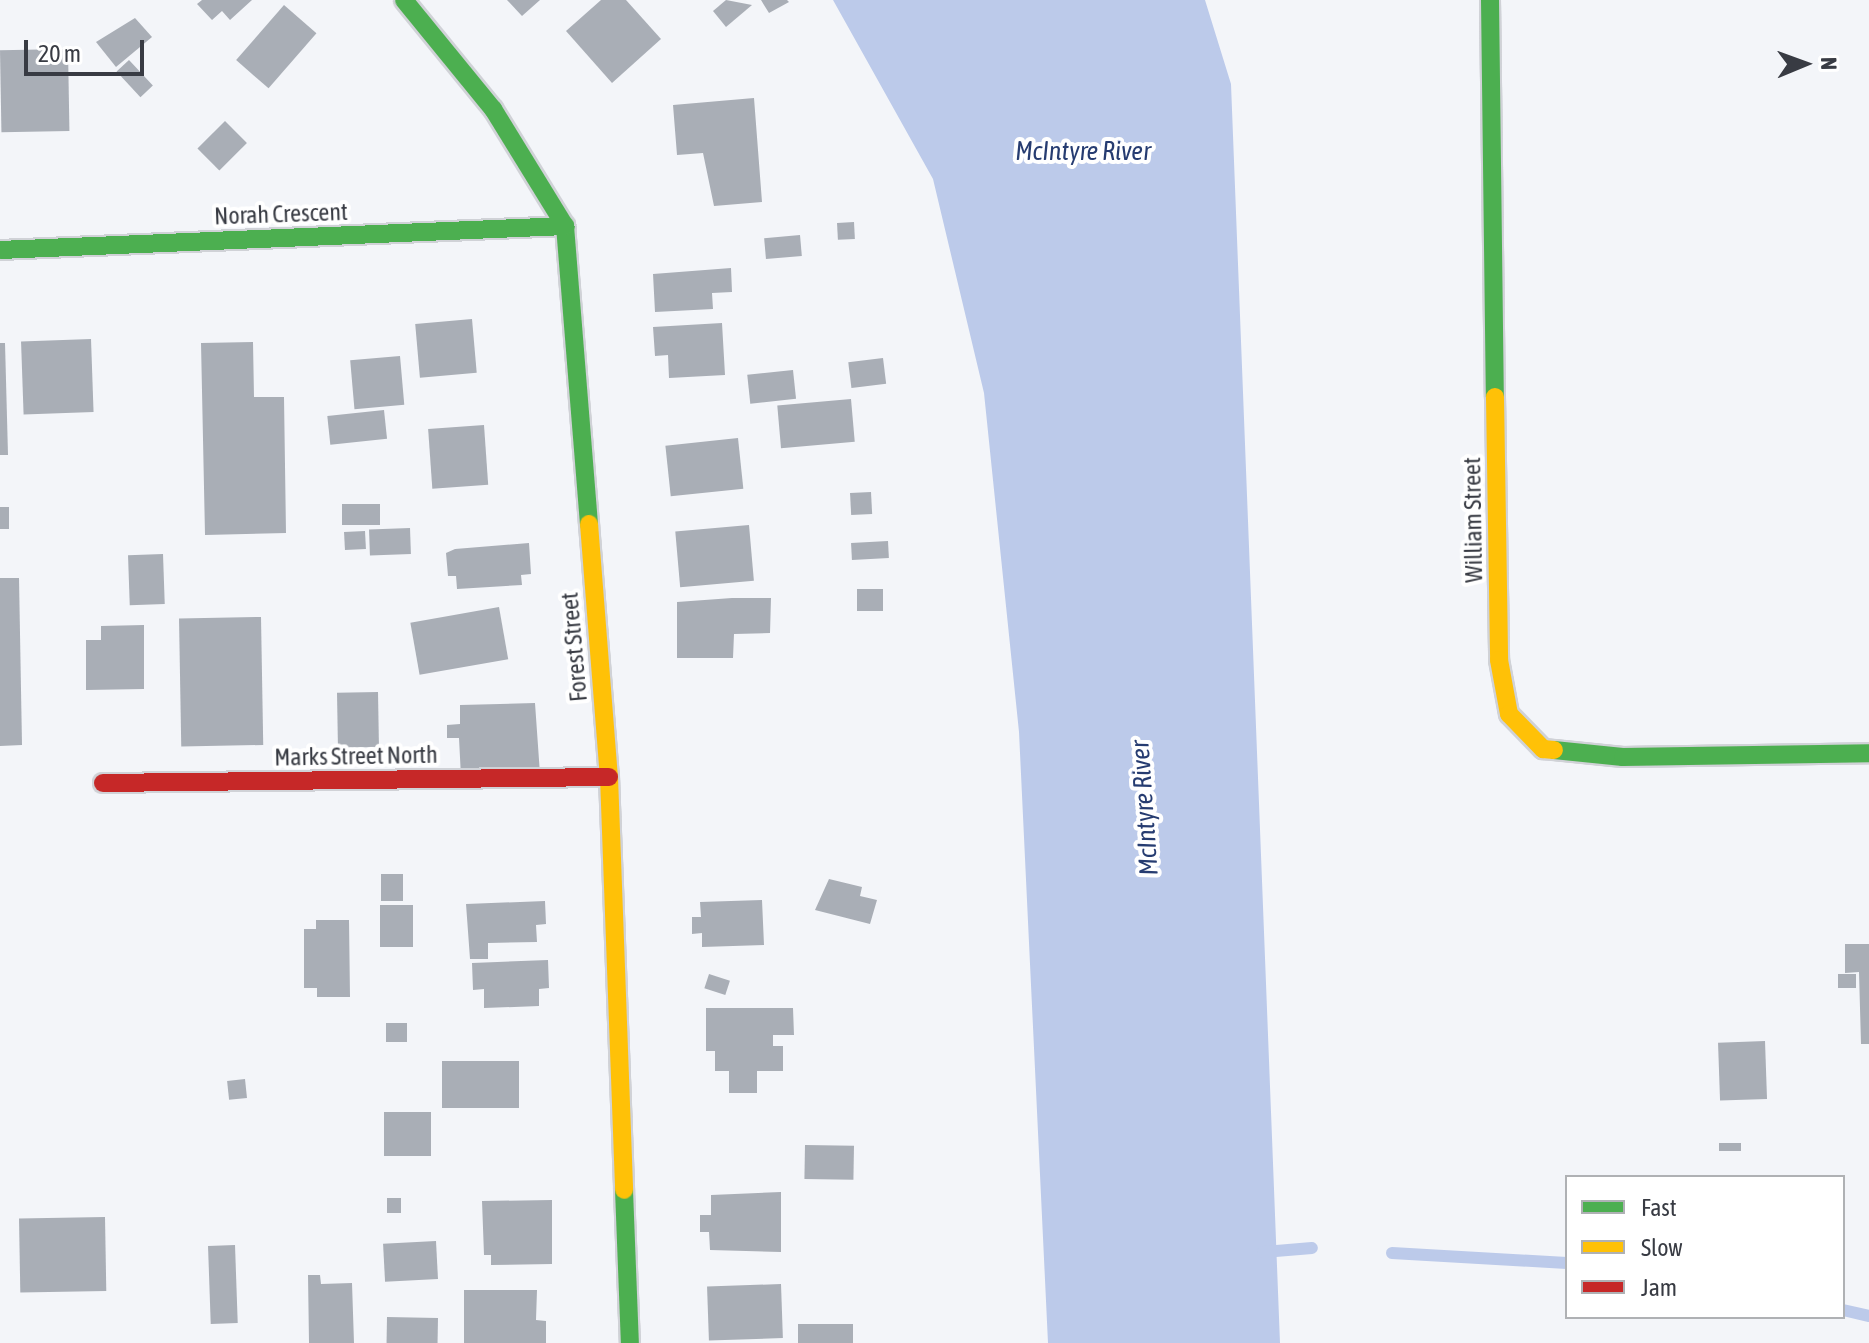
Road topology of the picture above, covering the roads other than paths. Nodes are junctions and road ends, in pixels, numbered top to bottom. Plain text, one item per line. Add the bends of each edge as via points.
1 (404, 0) edge
2 (1490, 0) edge
3 (565, 226) junction
4 (0, 250) edge
5 (1869, 753) edge
6 (609, 777) junction
7 (103, 783) dead end
8 (630, 1343) edge

1 - 3 street, Forest Street via 493,109
2 - 5 street, William Street via 1499,660 1509,714 1543,749 1623,757
3 - 4 street, Norah Crescent
3 - 6 street, Forest Street
6 - 7 street, Marks Street North
6 - 8 street, Forest Street

